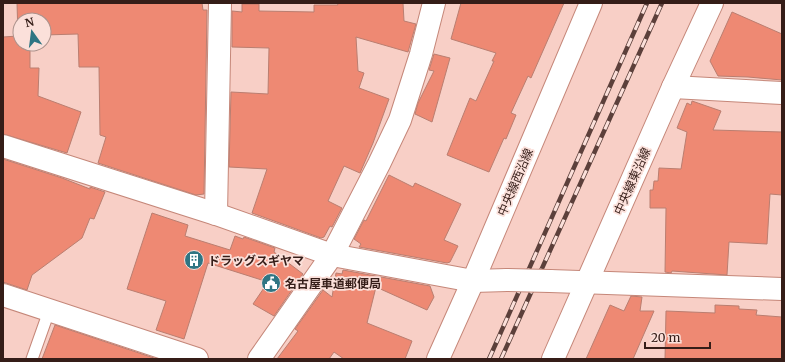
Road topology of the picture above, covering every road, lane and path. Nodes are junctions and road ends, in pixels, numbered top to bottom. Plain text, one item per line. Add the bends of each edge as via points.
1 (220, 3) edge
2 (434, 3) edge
3 (590, 3) edge
4 (712, 3) edge
5 (674, 87) junction
6 (782, 92) edge
7 (3, 146) edge
8 (216, 214) junction
9 (332, 255) junction
10 (474, 281) junction
11 (587, 283) junction
12 (782, 289) edge
13 (3, 295) edge
14 (49, 310) junction
15 (32, 359) edge
16 (197, 359) edge
17 (259, 359) edge
18 (438, 359) edge
19 (552, 359) edge

1 - 8 street
2 - 9 street via 400,120
3 - 10 street, 中央線西沿線
4 - 5 street, 中央線東沿線
5 - 6 street
5 - 11 street, 中央線東沿線
7 - 8 street
8 - 9 street
9 - 10 street
9 - 17 street
10 - 11 street, bridge
10 - 18 street, 中央線西沿線
11 - 12 street
11 - 19 street, 中央線東沿線
13 - 14 street
14 - 15 lane
14 - 16 street

